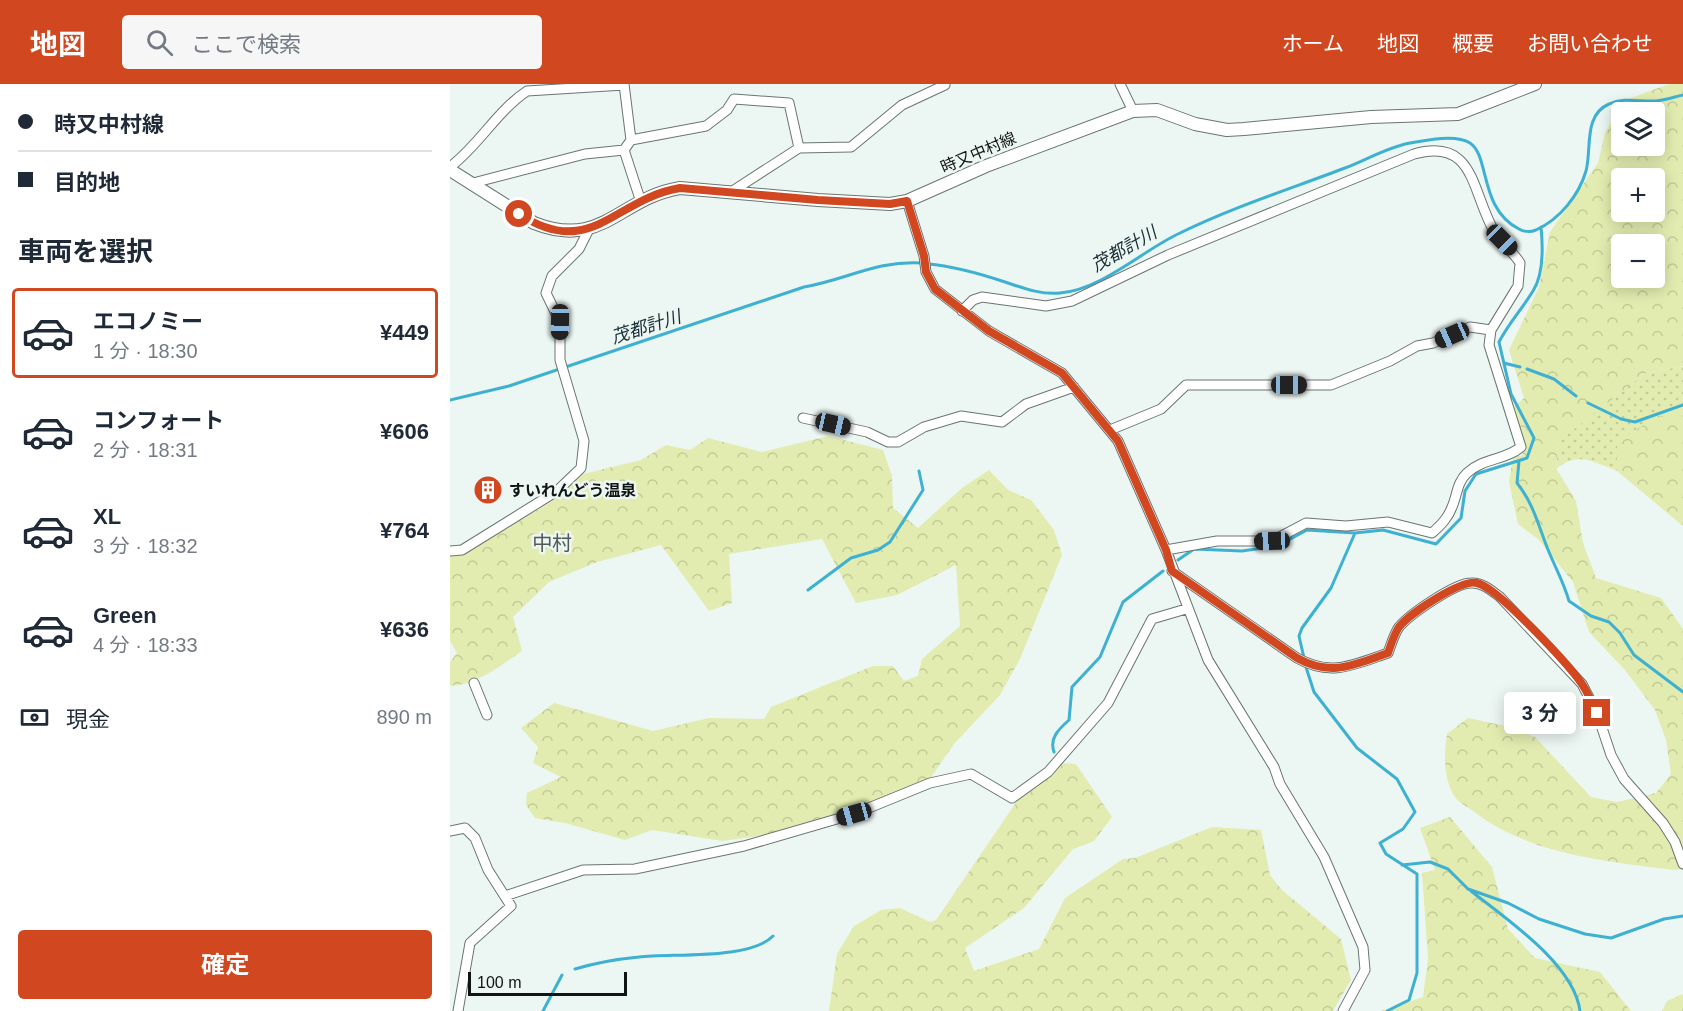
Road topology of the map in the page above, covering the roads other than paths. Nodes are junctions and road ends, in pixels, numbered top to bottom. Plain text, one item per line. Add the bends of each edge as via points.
1 (1120, 84) edge
2 (1535, 84) edge
3 (624, 85) edge
4 (945, 85) edge
5 (1133, 111) junction
6 (631, 140) junction
7 (799, 148) junction
8 (624, 150) junction
9 (450, 169) edge
10 (473, 183) junction
11 (731, 192) junction
12 (641, 201) junction
13 (907, 201) junction
14 (588, 231) junction
15 (962, 311) junction
16 (1491, 330) junction
17 (1074, 387) junction
18 (803, 418) dead end
19 (1110, 430) junction
20 (1166, 550) junction
21 (450, 551) edge
22 (1172, 571) junction
23 (1186, 609) junction
24 (474, 683) dead end
25 (487, 715) dead end
26 (450, 831) edge
27 (1683, 864) edge
28 (505, 896) junction
29 (458, 1011) edge
30 (1342, 1011) edge

1 - 5 street
2 - 5 main road, 時又中村線 via 1458,114 1371,117 1244,129 1195,124 1157,110
3 - 6 street
3 - 9 street via 527,91
4 - 7 street via 902,105 851,147
5 - 13 main road, 時又中村線 via 986,166
6 - 7 street via 706,126 727,110 734,99 789,103
6 - 8 street
7 - 11 street
8 - 10 street via 585,154
8 - 12 street
9 - 10 main road
10 - 14 main road via 534,223 549,229
11 - 12 main road, 時又中村線 via 680,188
11 - 13 main road, 時又中村線 via 890,204
12 - 14 main road, 時又中村線
13 - 15 street via 926,272 935,289
14 - 21 street via 579,249 547,285 560,322 560,360 584,441 581,468 557,491 462,550
15 - 16 street via 982,297 1046,306 1072,301 1168,255 1430,149 1448,150 1464,161 1495,233 1520,263 1518,286
15 - 17 street via 1062,373
16 - 19 street via 1470,327 1417,346 1331,386 1186,385 1161,409
16 - 20 street via 1489,345 1521,447 1482,462 1466,473 1445,521 1432,533 1388,522 1347,526 1306,523 1272,541 1217,541
17 - 18 street via 1026,404 1002,422 961,416 924,426 898,442
17 - 19 street
19 - 20 street via 1126,456
20 - 22 street
22 - 23 street
22 - 27 street via 1299,659 1327,669 1388,653 1398,628 1415,612 1468,582 1487,588 1581,684 1624,779 1663,823
23 - 28 street via 1152,619 1108,703 1048,772 1012,798 971,774 930,783 854,814 744,846 635,869 583,870
23 - 30 street via 1208,660 1324,857 1363,946 1365,970
24 - 25 street
26 - 28 street via 465,828 475,838 488,870
28 - 29 street via 512,906 470,943

